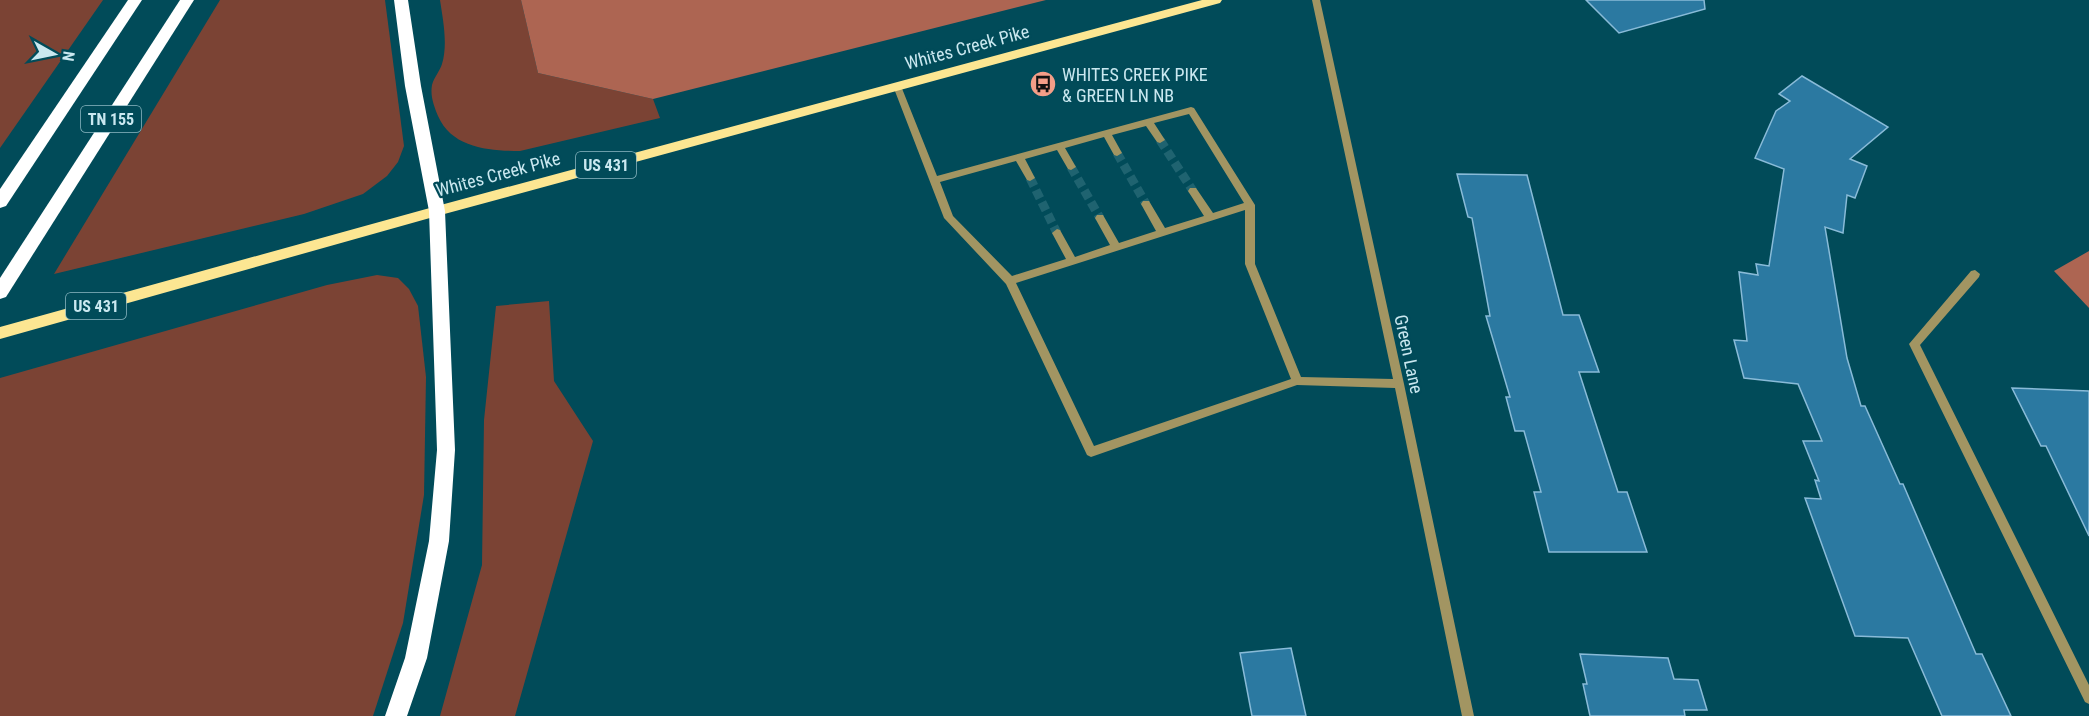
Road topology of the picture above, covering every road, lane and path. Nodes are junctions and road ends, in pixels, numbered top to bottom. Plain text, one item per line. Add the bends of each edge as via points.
1 (135, 0) edge
2 (187, 0) edge
3 (401, 0) edge
4 (1216, 0) edge
5 (1316, 0) edge
6 (897, 86) junction
7 (1148, 122) junction
8 (1107, 133) junction
9 (1160, 140) tunnel mouth
10 (1060, 146) junction
11 (1117, 153) tunnel mouth
12 (1019, 157) junction
13 (1071, 167) tunnel mouth
14 (1030, 178) tunnel mouth
15 (934, 180) junction
16 (1192, 191) tunnel mouth
17 (0, 202) edge
18 (1146, 204) tunnel mouth
19 (1250, 205) junction
20 (437, 211) junction
21 (1210, 217) junction
22 (1100, 218) tunnel mouth
23 (1162, 232) junction
24 (1057, 233) tunnel mouth
25 (1116, 247) junction
26 (1072, 261) junction
27 (1976, 274) dead end
28 (1010, 281) junction
29 (0, 292) edge
30 (0, 333) edge
31 (1297, 381) junction
32 (1400, 384) junction
33 (2089, 698) edge
34 (396, 716) edge
35 (1468, 716) edge

1 - 17 highway, TN 155
2 - 29 highway, TN 155
3 - 20 highway
4 - 6 main road, Whites Creek Pike / US 431
5 - 32 street, Green Lane
6 - 15 street
6 - 20 main road, Whites Creek Pike / US 431
7 - 8 street
7 - 9 street
7 - 19 street via 1191,110
8 - 10 street
8 - 11 street
10 - 12 street
10 - 13 street
12 - 14 street
12 - 15 street
15 - 28 street via 949,218
16 - 21 street
18 - 23 street
19 - 21 street
19 - 31 street via 1250,264
20 - 30 main road, Whites Creek Pike / US 431
20 - 34 highway via 446,450 439,540 416,658
21 - 23 street
22 - 25 street
23 - 25 street
24 - 26 street
25 - 26 street
26 - 28 street
27 - 33 street via 1914,344
28 - 31 street via 1091,452
31 - 32 street
32 - 35 street, Green Lane

